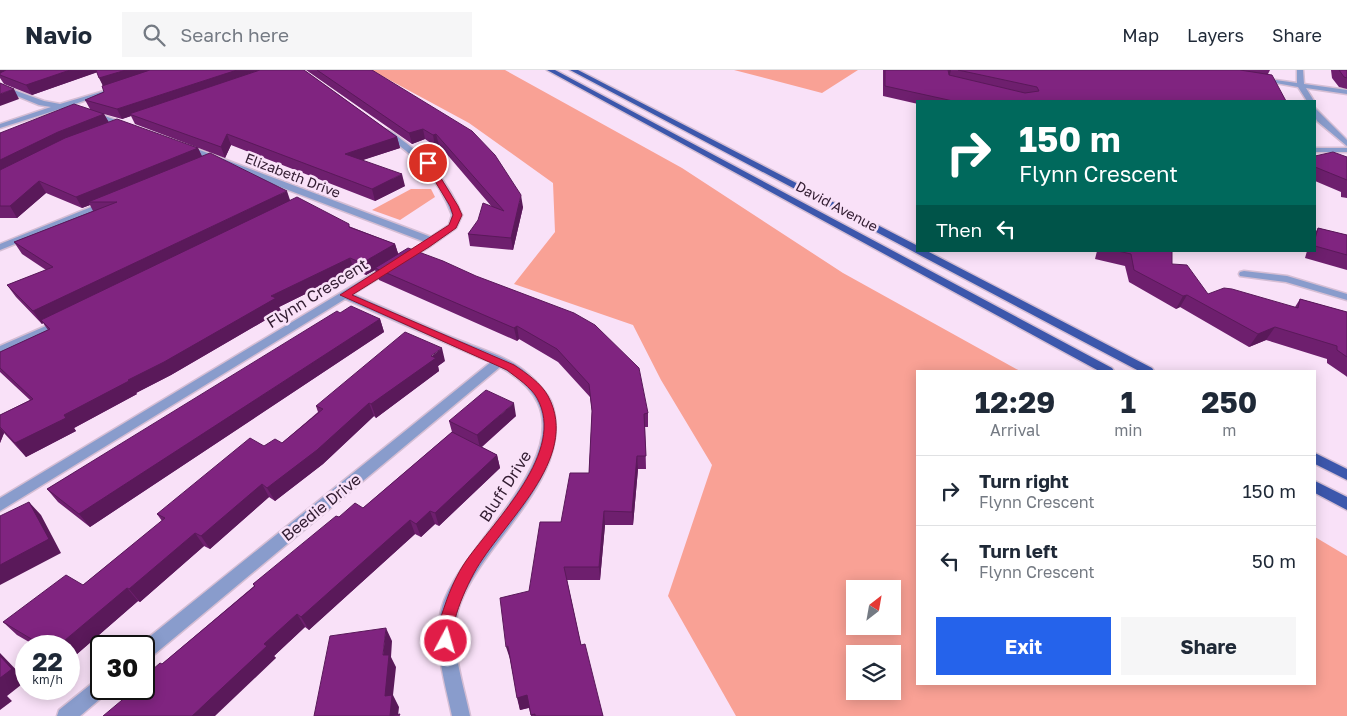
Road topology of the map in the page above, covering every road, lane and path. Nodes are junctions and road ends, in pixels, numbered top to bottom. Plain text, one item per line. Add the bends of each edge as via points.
1 (550, 70) edge
2 (573, 70) edge
3 (1300, 70) edge
4 (1255, 79) edge
5 (128, 84) edge
6 (1301, 86) junction
7 (0, 87) edge
8 (1347, 92) edge
9 (1309, 100) edge
10 (60, 105) junction
11 (1316, 112) edge
12 (132, 121) edge
13 (122, 124) junction
14 (0, 126) edge
15 (380, 127) edge
16 (110, 129) edge
17 (138, 130) edge
18 (1347, 144) edge
19 (181, 146) edge
20 (1316, 150) edge
21 (1347, 150) edge
22 (313, 197) junction
23 (116, 200) edge
24 (297, 205) edge
25 (432, 241) junction
26 (0, 247) edge
27 (916, 250) edge
28 (920, 252) edge
29 (1244, 274) dead end
30 (345, 295) junction
31 (1347, 297) edge
32 (70, 318) edge
33 (0, 351) edge
34 (499, 362) junction
35 (1106, 370) edge
36 (1146, 370) edge
37 (1316, 459) edge
38 (1347, 475) edge
39 (1316, 487) edge
40 (1347, 504) edge
41 (0, 505) edge
42 (155, 643) edge
43 (90, 696) edge
44 (66, 716) edge
45 (462, 716) edge

1 - 35 main road, David Avenue
2 - 27 main road, David Avenue
3 - 6 street
4 - 6 street
5 - 10 street
6 - 8 street
6 - 9 street
7 - 10 street via 42,103
10 - 13 street
10 - 14 street
11 - 18 street
12 - 13 street
13 - 16 street
13 - 17 street
15 - 25 street, Flynn Crescent via 428,163 454,206 457,215 453,226
19 - 22 street, Elizabeth Drive via 211,161
20 - 21 street
22 - 24 street
22 - 25 street, Elizabeth Drive
23 - 26 street
25 - 30 street, Flynn Crescent
28 - 36 main road, David Avenue
29 - 31 street via 1287,280
30 - 34 street, Bluff Drive
30 - 41 street, Flynn Crescent
32 - 33 street
34 - 42 street, Beedie Drive
34 - 45 street, Bluff Drive via 524,378 543,397 551,435 533,481 470,567 452,603 446,641
37 - 38 main road
39 - 40 main road
43 - 44 street

